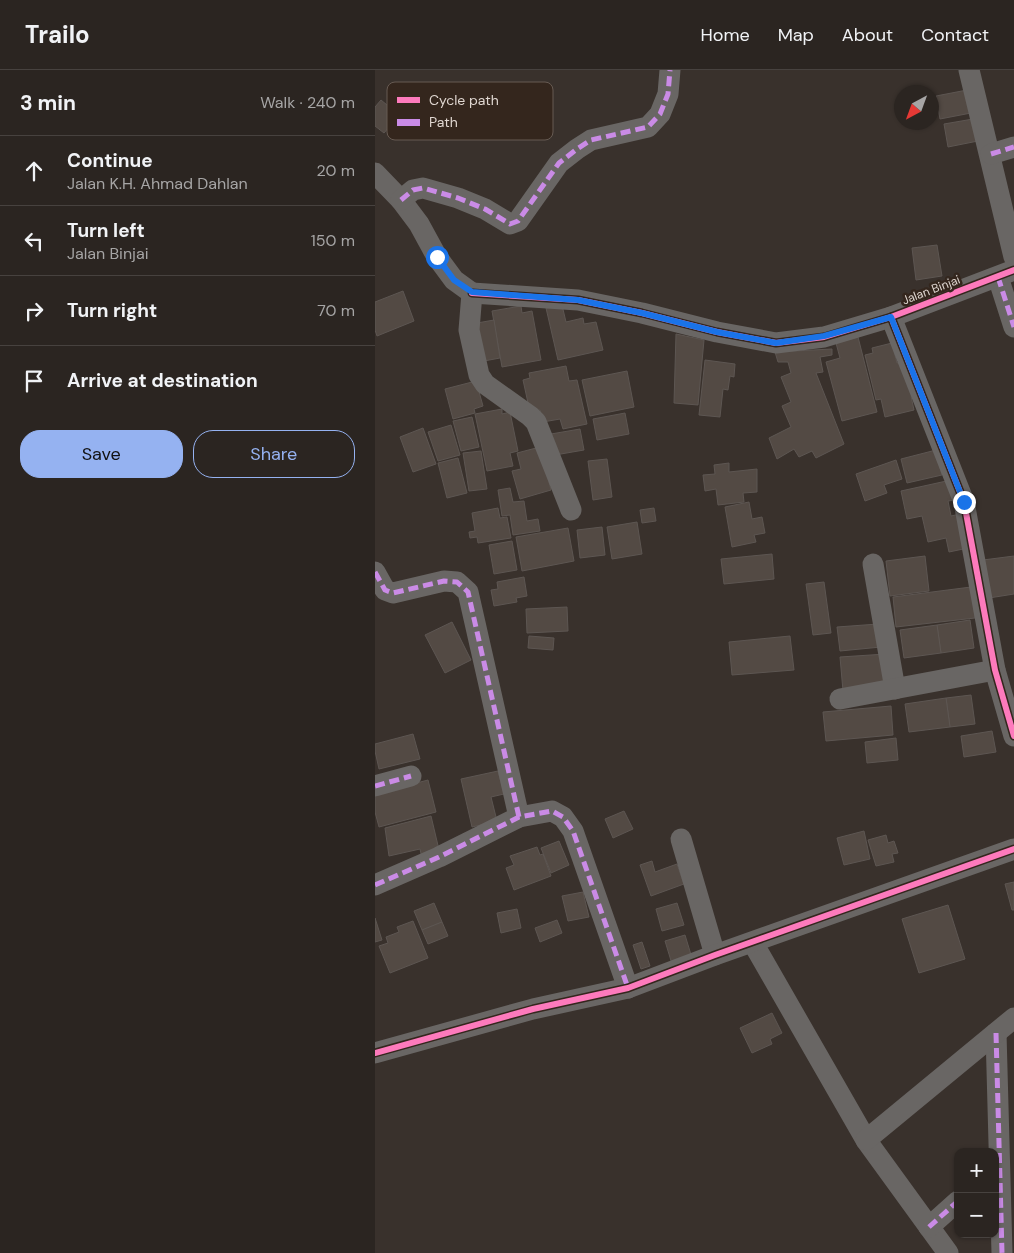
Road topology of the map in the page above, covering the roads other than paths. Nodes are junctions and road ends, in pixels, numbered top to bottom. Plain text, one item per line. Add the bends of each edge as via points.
1 (670, 70) edge
2 (969, 70) edge
3 (1014, 147) edge
4 (991, 154) junction
5 (375, 174) edge
6 (401, 200) junction
7 (1014, 257) edge
8 (1006, 274) edge
9 (472, 292) junction
10 (891, 317) junction
11 (1014, 327) edge
12 (571, 510) dead end
13 (873, 564) dead end
14 (375, 572) edge
15 (995, 670) junction
16 (895, 689) junction
17 (840, 699) dead end
18 (1014, 736) edge
19 (411, 776) dead end
20 (375, 786) edge
21 (519, 816) junction
22 (681, 839) dead end
23 (1014, 849) edge
24 (375, 885) edge
25 (753, 943) junction
26 (715, 955) junction
27 (628, 988) junction
28 (1014, 1018) edge
29 (996, 1034) junction
30 (375, 1053) edge
31 (866, 1140) junction
32 (997, 1148) edge
33 (999, 1193) edge
34 (954, 1205) edge
35 (929, 1227) junction
36 (948, 1253) edge
37 (1002, 1253) edge

1 - 6 street via 668,94 660,114 648,127 591,140 577,149 559,163 514,224 458,198 423,188 413,190
2 - 4 street
3 - 4 street
4 - 7 street
5 - 6 street
6 - 9 street via 454,280
8 - 10 street, Jalan Binjai
8 - 11 street
9 - 10 street, Jalan Binjai via 578,300 776,343 824,336
9 - 12 street via 469,330 479,375 485,384 535,422
10 - 15 street via 964,502
13 - 16 street
14 - 21 street via 385,590 393,593 444,581 457,582 468,592
15 - 16 street
15 - 18 street
16 - 17 street
19 - 20 street
21 - 24 street
21 - 27 street via 552,811 563,817 573,831
22 - 26 street
23 - 25 street
25 - 26 street
25 - 31 street
26 - 27 street
27 - 30 street via 533,1009
28 - 29 street
29 - 31 street
29 - 32 street
31 - 35 street
33 - 37 street
34 - 35 street
35 - 36 street

